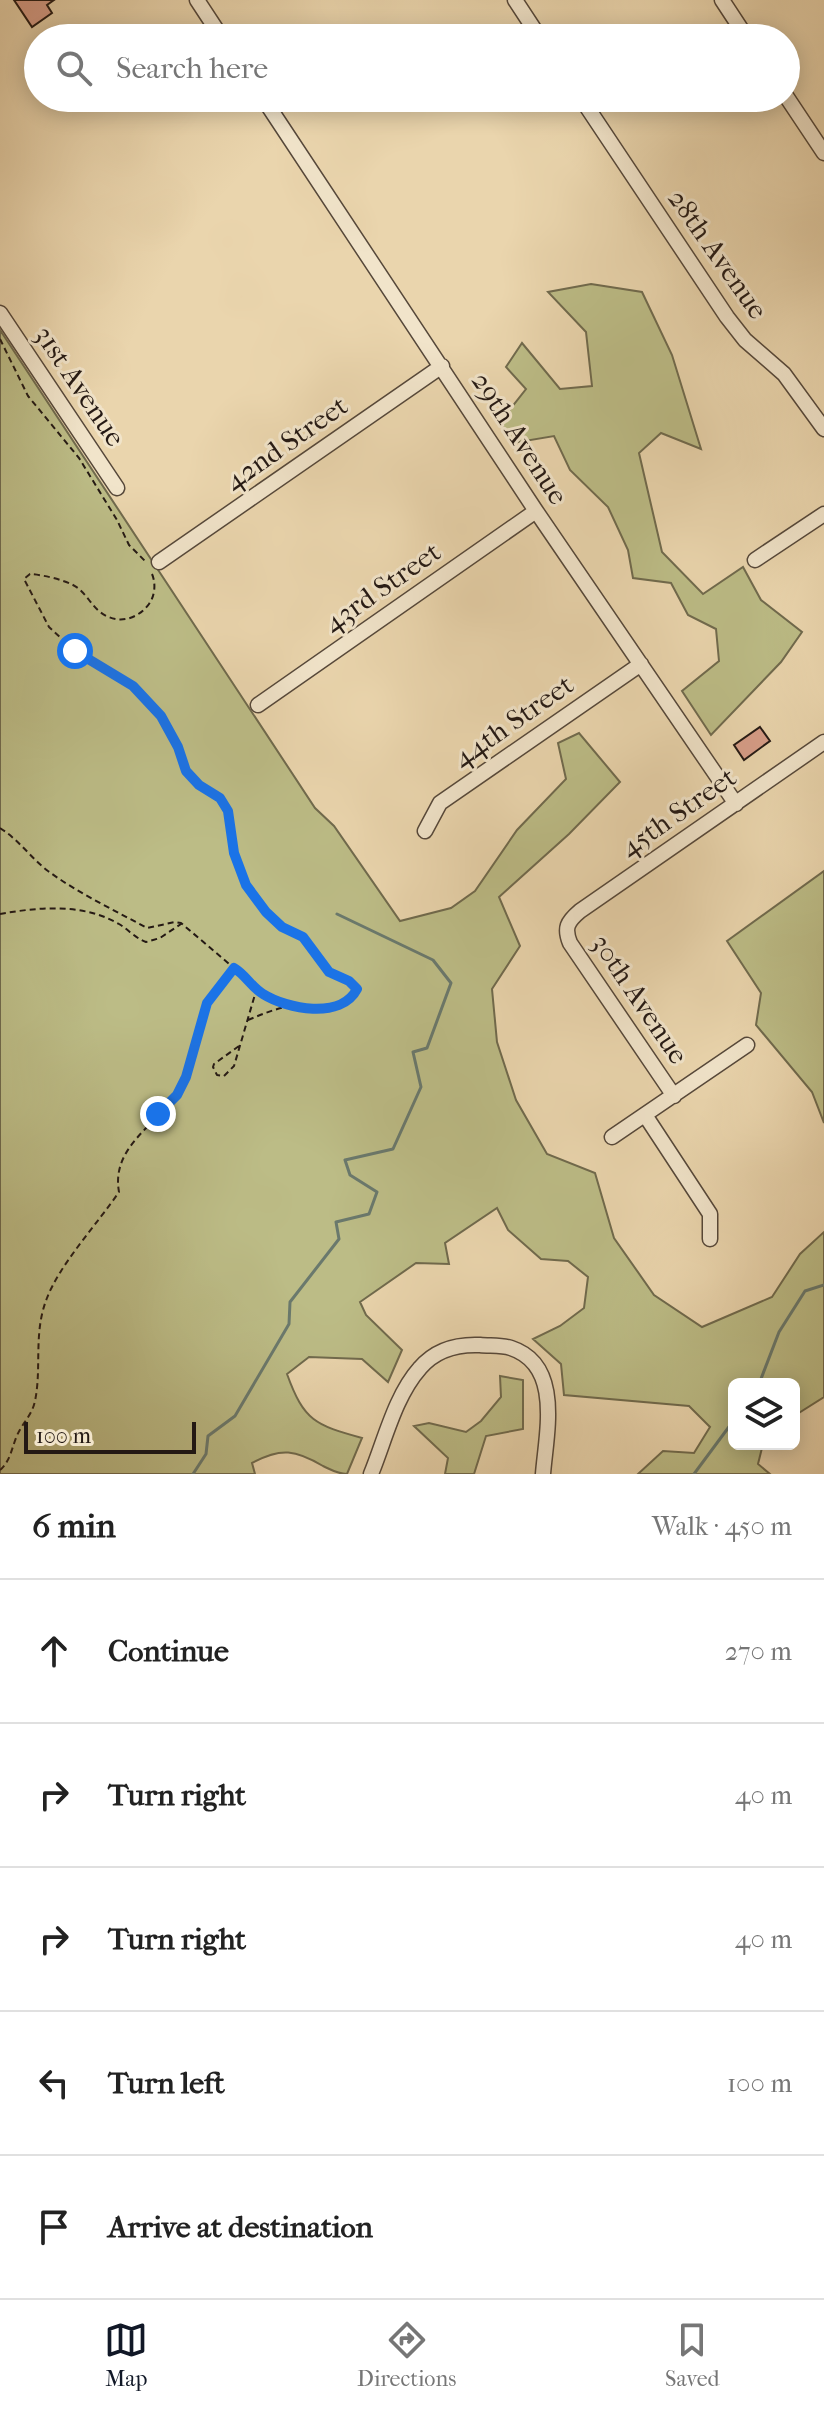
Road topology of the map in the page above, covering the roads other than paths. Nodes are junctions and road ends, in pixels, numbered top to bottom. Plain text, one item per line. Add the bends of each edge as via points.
1 (197, 0) edge
2 (515, 0) edge
3 (722, 0) edge
4 (213, 24) edge
5 (531, 24) edge
6 (738, 24) edge
7 (272, 112) edge
8 (590, 112) edge
9 (797, 112) edge
10 (824, 153) edge
11 (0, 313) edge
12 (442, 366) junction
13 (824, 429) edge
14 (117, 488) dead end
15 (536, 511) junction
16 (824, 514) edge
17 (755, 560) dead end
18 (152, 565) road end
19 (641, 664) junction
20 (258, 705) dead end
21 (824, 742) edge
22 (736, 804) junction
23 (425, 831) dead end
24 (566, 930) joint
25 (747, 1045) dead end
26 (674, 1096) junction
27 (645, 1115) junction
28 (612, 1137) dead end
29 (710, 1239) dead end
30 (371, 1474) edge
31 (543, 1474) edge

1 - 4 street
2 - 5 street
3 - 6 street
7 - 12 street, 29th Avenue
8 - 13 street, 28th Avenue via 727,317 784,374
9 - 10 street
11 - 14 street, 31st Avenue
12 - 15 street, 29th Avenue
12 - 18 street, 42nd Street
15 - 19 street, 29th Avenue
15 - 20 street, 43rd Street
16 - 17 street
19 - 22 street, 29th Avenue
19 - 23 street, 44th Street via 440,803
21 - 22 street, 45th Street
22 - 24 street, 45th Street via 580,911
24 - 26 street, 30th Avenue
25 - 26 street
26 - 27 street
27 - 28 street
27 - 29 street via 710,1214
30 - 31 street via 417,1371 446,1349 471,1345 515,1349 540,1371 547,1395

